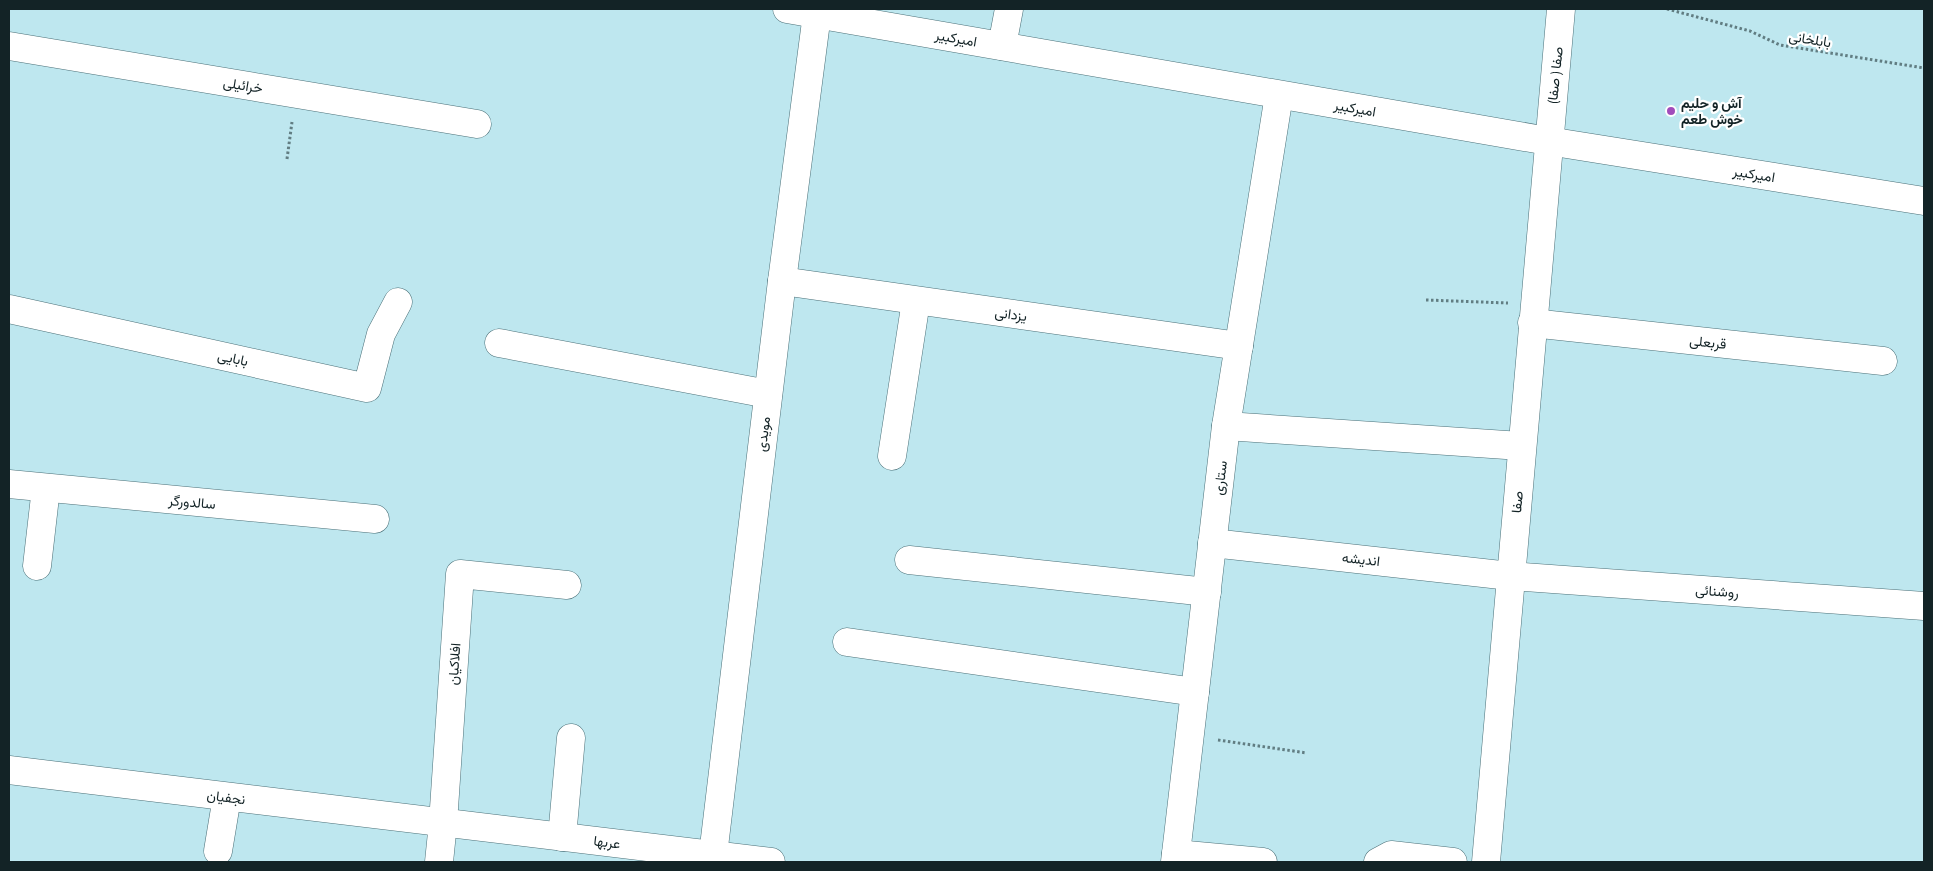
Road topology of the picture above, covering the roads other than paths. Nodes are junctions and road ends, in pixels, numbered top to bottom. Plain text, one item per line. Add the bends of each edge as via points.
1 (786, 9) edge
2 (1009, 9) edge
3 (1561, 9) edge
4 (817, 14) junction
5 (9, 46) edge
6 (1002, 46) junction
7 (1279, 95) junction
8 (477, 124) dead end
9 (1548, 141) junction
10 (1924, 201) edge
11 (782, 281) junction
12 (916, 300) junction
13 (398, 302) dead end
14 (9, 309) edge
15 (1533, 314) junction
16 (499, 343) dead end
17 (1239, 346) junction
18 (1883, 361) dead end
19 (768, 394) junction
20 (1226, 426) junction
21 (1521, 446) junction
22 (892, 456) dead end
23 (9, 484) edge
24 (46, 488) junction
25 (375, 519) dead end
26 (1212, 543) junction
27 (909, 560) dead end
28 (37, 566) dead end
29 (1510, 576) junction
30 (567, 585) dead end
31 (1207, 592) junction
32 (1924, 606) edge
33 (847, 642) dead end
34 (1195, 692) junction
35 (571, 738) dead end
36 (9, 770) edge
37 (227, 797) junction
38 (443, 823) junction
39 (562, 837) junction
40 (218, 851) dead end
41 (713, 855) junction
42 (1176, 858) edge
43 (439, 862) edge
44 (771, 862) edge
45 (1264, 862) edge
46 (1378, 862) edge
47 (1454, 862) edge
48 (1486, 862) edge

1 - 4 street, امیرکبیر
2 - 6 street
3 - 9 street, صفا ( صفا)
4 - 6 street, امیرکبیر
4 - 11 street, مویدی
5 - 8 street, خرائیلی
6 - 7 street, امیرکبیر
7 - 9 street, امیرکبیر
7 - 17 street, ستاری
9 - 10 street, امیرکبیر
9 - 15 street, صفا
11 - 12 street, یزدانی
11 - 19 street, مویدی
12 - 17 street, یزدانی
12 - 22 street
13 - 14 street, بابایی via 381,334 367,388
15 - 18 street, قربعلی
15 - 21 street, صفا
16 - 19 street
17 - 20 street, ستاری
19 - 41 street, مویدی
20 - 21 street
20 - 26 street, ستاری
21 - 29 street, صفا
23 - 24 street, سالدورگر
24 - 25 street, سالدورگر
24 - 28 street
26 - 29 street, اندیشه
26 - 31 street, ستاری
27 - 31 street
29 - 32 street, روشنائی
29 - 48 street, صفا
30 - 38 street, افلاکیان via 460,574
31 - 34 street, ستاری
33 - 34 street
34 - 42 street, ستاری
35 - 39 street
36 - 37 street, نجفیان
37 - 38 street, نجفیان
37 - 40 street
38 - 39 street, عربها
38 - 43 street, افلاکیان
39 - 41 street, عربها
41 - 44 street, عربها
42 - 45 street
46 - 47 street via 1391,855

